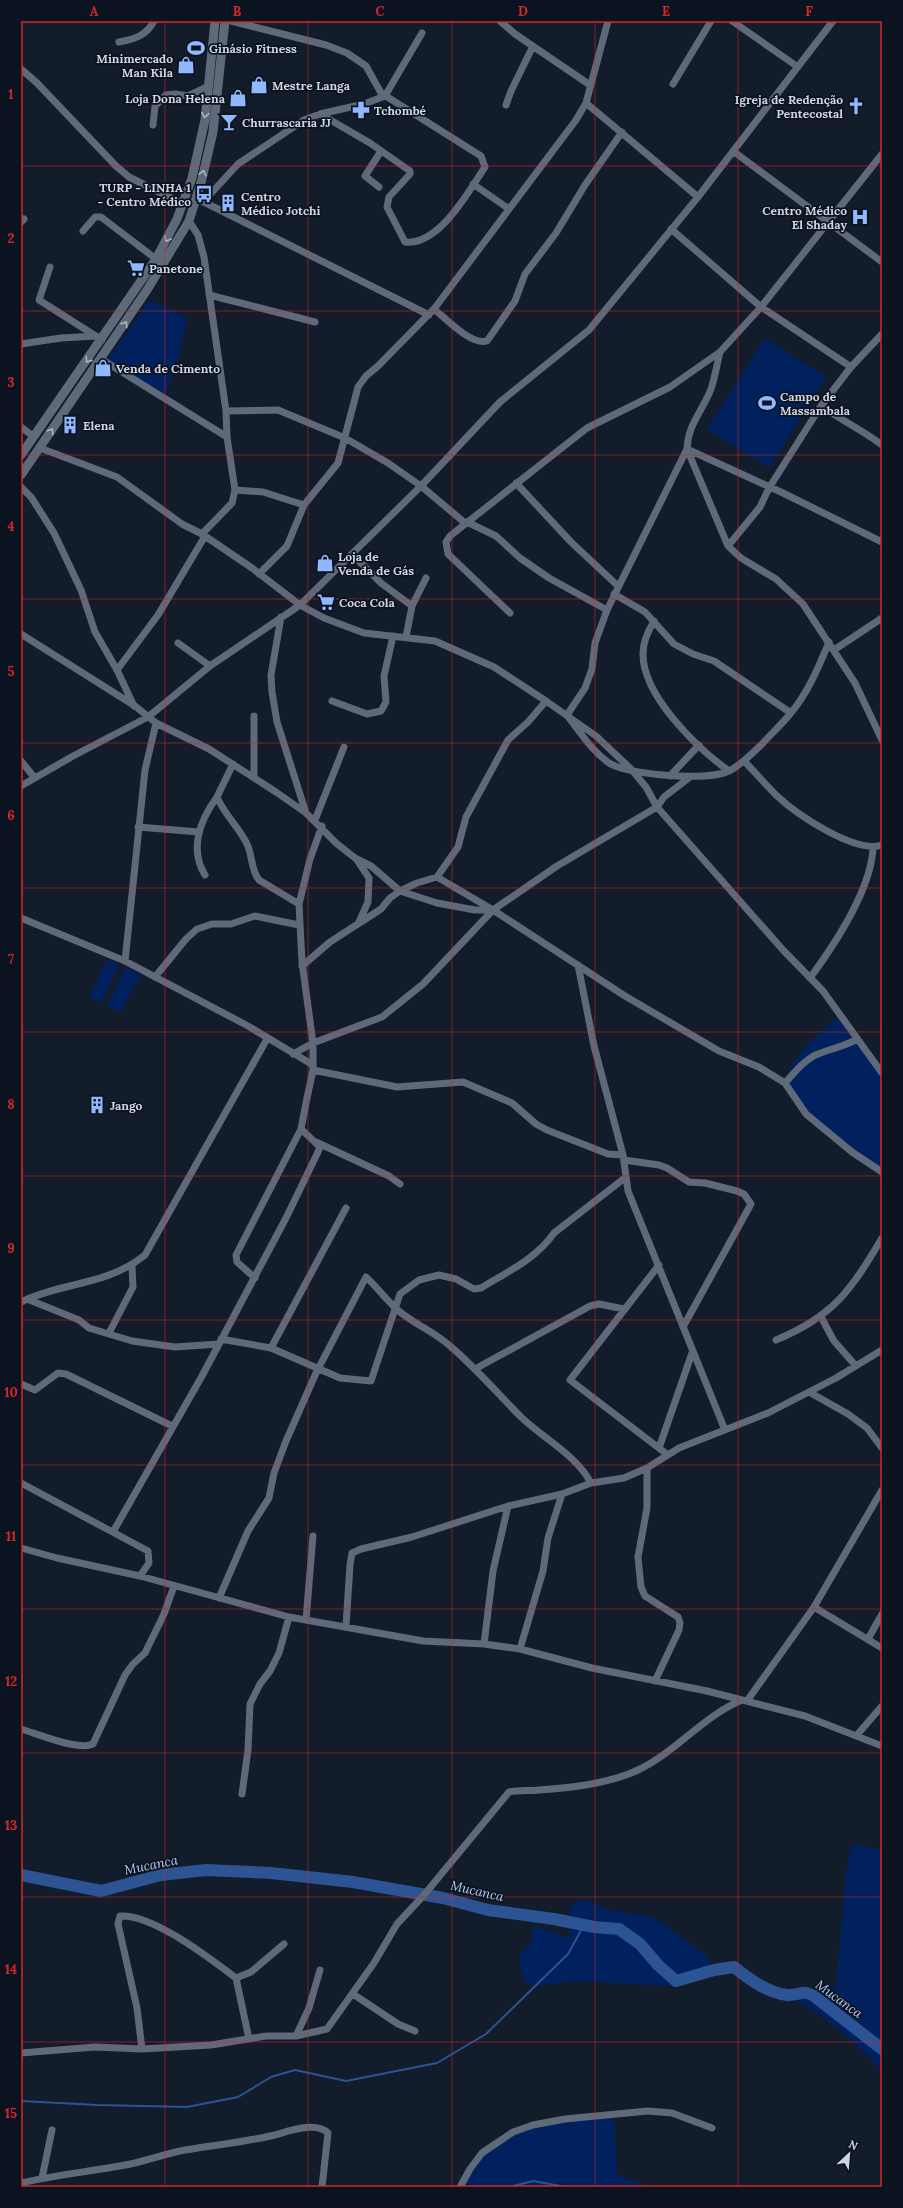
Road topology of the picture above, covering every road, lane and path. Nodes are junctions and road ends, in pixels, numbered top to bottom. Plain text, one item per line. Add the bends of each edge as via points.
1 (154, 21) edge
2 (215, 21) edge
3 (225, 21) edge
4 (231, 21) edge
5 (500, 21) edge
6 (608, 21) edge
7 (711, 21) edge
8 (732, 21) edge
9 (833, 21) edge
10 (422, 33) dead end
11 (119, 42) dead end
12 (533, 46) junction
13 (798, 67) junction
14 (21, 69) edge
15 (672, 84) dead end
16 (209, 86) junction
17 (590, 86) junction
18 (385, 96) junction
19 (586, 103) junction
20 (506, 105) dead end
21 (320, 114) junction
22 (153, 125) dead end
23 (622, 132) junction
24 (381, 151) junction
25 (733, 151) junction
26 (882, 154) edge
27 (474, 184) junction
28 (379, 187) dead end
29 (698, 197) junction
30 (200, 200) junction
31 (183, 204) junction
32 (509, 209) junction
33 (188, 221) junction
34 (827, 223) junction
35 (671, 230) junction
36 (82, 231) dead end
37 (156, 259) junction
38 (882, 262) edge
39 (50, 266) dead end
40 (209, 295) junction
41 (761, 307) junction
42 (431, 312) junction
43 (315, 322) dead end
44 (882, 334) edge
45 (99, 338) junction
46 (21, 344) edge
47 (720, 352) junction
48 (101, 359) junction
49 (851, 367) junction
50 (821, 406) junction
51 (226, 411) junction
52 (21, 427) edge
53 (34, 437) junction
54 (227, 437) junction
55 (345, 438) junction
56 (882, 445) edge
57 (40, 448) junction
58 (687, 449) junction
59 (21, 456) edge
60 (21, 475) edge
61 (516, 483) junction
62 (421, 486) junction
63 (21, 487) edge
64 (768, 488) junction
65 (235, 490) junction
66 (304, 506) junction
67 (466, 522) junction
68 (203, 535) junction
69 (882, 542) edge
70 (728, 546) junction
71 (352, 554) junction
72 (259, 574) junction
73 (426, 578) dead end
74 (618, 586) junction
75 (614, 594) junction
76 (300, 605) junction
77 (412, 606) junction
78 (607, 610) junction
79 (510, 613) dead end
80 (281, 617) junction
81 (882, 618) edge
82 (654, 621) junction
83 (21, 634) edge
84 (393, 636) junction
85 (406, 637) junction
86 (829, 642) junction
87 (178, 643) dead end
88 (834, 650) junction
89 (210, 666) junction
90 (118, 670) junction
91 (332, 701) dead end
92 (546, 701) junction
93 (135, 706) junction
94 (791, 713) junction
95 (567, 715) junction
96 (254, 716) dead end
97 (148, 717) junction
98 (156, 723) junction
99 (882, 740) edge
100 (699, 745) junction
101 (344, 746) dead end
102 (713, 759) junction
103 (21, 761) edge
104 (744, 761) junction
105 (232, 764) junction
106 (632, 769) junction
107 (729, 771) junction
108 (718, 773) junction
109 (670, 776) junction
110 (34, 777) junction
111 (254, 777) junction
112 (691, 777) junction
113 (21, 786) edge
114 (217, 797) junction
115 (657, 807) junction
116 (306, 813) junction
117 (315, 820) junction
118 (322, 826) junction
119 (138, 827) junction
120 (199, 832) junction
121 (882, 845) edge
122 (873, 848) junction
123 (355, 858) junction
124 (205, 874) dead end
125 (437, 877) junction
126 (400, 891) junction
127 (299, 904) junction
128 (493, 910) junction
129 (21, 918) edge
130 (359, 922) junction
131 (299, 925) junction
132 (125, 960) junction
133 (578, 965) junction
134 (302, 966) junction
135 (155, 977) junction
136 (810, 978) junction
137 (267, 1039) junction
138 (857, 1039) junction
139 (313, 1043) junction
140 (293, 1054) junction
141 (313, 1067) junction
142 (882, 1073) edge
143 (785, 1083) junction
144 (301, 1129) junction
145 (316, 1142) junction
146 (624, 1158) junction
147 (882, 1172) edge
148 (626, 1177) junction
149 (400, 1184) dead end
150 (346, 1208) dead end
151 (882, 1238) edge
152 (659, 1265) junction
153 (132, 1266) junction
154 (254, 1278) junction
155 (24, 1300) edge
156 (395, 1307) junction
157 (624, 1309) junction
158 (821, 1317) junction
159 (683, 1327) junction
160 (109, 1333) junction
161 (776, 1340) dead end
162 (220, 1342) junction
163 (271, 1348) junction
164 (882, 1350) edge
165 (692, 1353) junction
166 (856, 1366) junction
167 (318, 1369) junction
168 (475, 1369) junction
169 (21, 1384) edge
170 (808, 1392) junction
171 (172, 1426) junction
172 (725, 1430) junction
173 (659, 1448) junction
174 (882, 1448) edge
175 (668, 1455) junction
176 (647, 1468) junction
177 (21, 1483) edge
178 (591, 1483) junction
179 (882, 1490) edge
180 (562, 1494) junction
181 (508, 1506) junction
182 (113, 1532) junction
183 (313, 1536) dead end
184 (21, 1548) edge
185 (140, 1576) junction
186 (174, 1586) junction
187 (219, 1598) junction
188 (814, 1607) junction
189 (882, 1614) edge
190 (289, 1617) junction
191 (306, 1620) junction
192 (346, 1626) junction
193 (868, 1639) junction
194 (484, 1644) junction
195 (882, 1648) edge
196 (520, 1649) junction
197 (655, 1681) junction
198 (745, 1701) junction
199 (882, 1706) edge
200 (21, 1729) edge
201 (857, 1735) junction
202 (882, 1746) edge
203 (242, 1794) dead end
204 (284, 1944) dead end
205 (320, 1970) dead end
206 (236, 1978) junction
207 (353, 1994) junction
208 (415, 2031) dead end
209 (296, 2036) junction
210 (249, 2039) junction
211 (142, 2049) junction
212 (21, 2053) edge
213 (712, 2128) dead end
214 (52, 2130) dead end
215 (42, 2178) junction
216 (21, 2183) edge
217 (322, 2187) edge
218 (460, 2187) edge

1 - 11 street via 145,33 137,38
2 - 16 street
30 -> 3 street via 217,109
4 - 18 street via 326,44 347,53 366,66
5 - 12 street
6 - 17 street
7 - 15 street
8 - 13 street
9 - 13 street
10 - 18 street
12 - 17 street
12 - 20 street
13 - 25 street
14 - 31 street via 37,82 129,177
16 - 22 street via 188,96 166,95 155,106
16 -> 31 street via 201,140
17 - 19 street
18 - 21 street via 364,104
18 - 27 street via 481,156 485,167
19 - 23 street
19 - 32 street
21 - 24 street
21 - 30 street via 304,120 238,164
23 - 29 street
23 - 42 street via 556,233 525,274 515,301 487,341 481,343 473,340
24 - 27 street via 410,172 387,200 386,207 406,242 420,241 438,229 450,218
24 - 28 street via 365,176
25 - 29 street
25 - 34 street
26 - 34 street
27 - 32 street
29 - 35 street
30 - 33 street
30 - 42 street
31 -> 37 street
32 - 42 street
33 - 40 street via 198,235
48 -> 33 street via 164,264
34 - 38 street
34 - 41 street
35 - 41 street
35 - 62 street via 589,330 500,402
36 - 37 street via 95,217 101,217
37 - 45 street
39 - 45 street via 39,300
40 - 43 street
40 - 51 street
41 - 47 street
41 - 49 street
42 - 55 street via 366,376 358,388
44 - 49 street
45 - 46 street via 61,338
45 -> 53 street
47 - 58 street via 711,389 692,423 687,438
47 - 61 street via 670,387 588,428
48 - 54 street
57 -> 48 street
49 - 50 street
50 - 56 street
50 - 64 street
51 - 54 street
51 - 55 street via 278,410
52 - 53 street
53 - 59 street
54 - 65 street
55 - 62 street
55 - 66 street via 338,463
57 - 60 street
57 - 68 street via 116,477 182,524
58 - 64 street
58 - 70 street
58 - 74 street
61 - 67 street
61 - 74 street via 571,542
62 - 67 street
62 - 71 street
63 - 90 street via 54,534 81,590 95,632
64 - 69 street via 822,511
64 - 70 street via 760,508
65 - 66 street via 267,493
65 - 68 street via 232,503
66 - 72 street via 287,546
67 - 78 street via 496,536 520,558 548,578
67 - 79 street via 446,542 448,554
68 - 72 street
68 - 90 street via 158,615
70 - 86 street via 741,558 788,588 803,604
71 - 76 street
71 - 77 street via 381,583
72 - 76 street
73 - 77 street
74 - 75 street
75 - 78 street
75 - 82 street via 645,612
76 - 80 street
76 - 84 street via 324,618 364,633
77 - 85 street
78 - 95 street via 595,643 592,669 585,688
80 - 89 street
80 - 116 street via 271,675 272,692 277,722
81 - 88 street
82 - 94 street via 665,637 674,644 693,654 714,660
82 - 100 street via 642,653 646,676 657,697
83 - 93 street
84 - 85 street
84 - 91 street via 384,676 386,702 381,711 367,714
85 - 92 street via 435,641 464,653 494,667
86 - 88 street
86 - 94 street via 804,694
87 - 89 street
88 - 99 street via 855,683
89 - 97 street
90 - 93 street
92 - 95 street
92 - 125 street via 508,740 466,817 458,847
93 - 97 street
94 - 104 street
95 - 106 street via 596,736
95 - 106 street via 593,751 610,764
96 - 111 street
97 - 98 street
97 - 110 street
98 - 105 street via 209,749
98 - 119 street via 145,770
100 - 102 street
100 - 109 street
101 - 117 street
102 - 107 street
102 - 108 street
103 - 110 street
104 - 107 street
104 - 122 street via 777,796 818,825 844,840
105 - 111 street
105 - 114 street
106 - 109 street
106 - 115 street
107 - 108 street
108 - 112 street
109 - 112 street
110 - 113 street
111 - 116 street
112 - 115 street via 664,797
114 - 120 street via 206,811
114 - 127 street via 246,842 255,875
115 - 128 street via 557,866
115 - 136 street
116 - 117 street
117 - 118 street
118 - 123 street via 336,843
118 - 127 street via 310,859
119 - 120 street
119 - 132 street
120 - 124 street via 196,857
121 - 122 street
122 - 136 street via 867,882 841,932
123 - 126 street via 370,866
123 - 130 street via 369,878 368,902
125 - 126 street via 417,882
125 - 128 street
126 - 128 street via 438,903 475,910
126 - 130 street via 372,916
127 - 131 street
128 - 133 street
128 - 139 street via 423,984 382,1016
129 - 132 street
130 - 134 street
131 - 134 street
131 - 135 street via 255,916 197,929
132 - 135 street
133 - 143 street via 719,1051 759,1067
133 - 146 street via 594,1046
134 - 139 street
135 - 137 street via 248,1026
136 - 138 street
137 - 140 street
137 - 153 street via 145,1255
138 - 142 street
138 - 143 street via 846,1046 817,1054
139 - 140 street
139 - 141 street
140 - 141 street
141 - 144 street
141 - 146 street via 397,1087 463,1082 512,1103 547,1130
143 - 147 street via 806,1114 852,1152
144 - 145 street
144 - 154 street via 236,1255 238,1262
145 - 149 street via 389,1176
145 - 154 street via 320,1147 318,1152
146 - 148 street
146 - 159 street via 659,1165 689,1182 737,1191 744,1194 751,1204
148 - 152 street via 632,1204
148 - 156 street via 554,1233 546,1245 529,1259 481,1288 474,1289 456,1279 439,1276 419,1280 400,1294
150 - 163 street
151 - 158 street via 851,1286
152 - 157 street
152 - 159 street
153 - 155 street via 104,1278
153 - 160 street via 132,1287
154 - 162 street
155 - 160 street via 79,1320 89,1328
156 - 167 street via 371,1381 340,1378
156 - 167 street via 366,1277
156 - 168 street via 408,1318 438,1335
157 - 168 street via 599,1304 590,1306
157 - 173 street via 570,1380
158 - 161 street
158 - 166 street via 834,1341
159 - 165 street
160 - 162 street via 124,1339 162,1346
162 - 163 street
162 - 171 street
163 - 167 street
164 - 166 street
165 - 172 street
165 - 173 street
166 - 170 street
167 - 187 street via 286,1441 274,1473 269,1498 248,1531
168 - 178 street via 521,1416 564,1454 578,1462
169 - 171 street via 35,1390 58,1373 66,1374
170 - 172 street via 768,1413
170 - 174 street via 848,1414 867,1428
171 - 182 street via 150,1470
172 - 175 street via 678,1448
173 - 175 street
175 - 176 street
176 - 178 street via 624,1478
176 - 197 street via 647,1508 638,1557 641,1588 645,1596 678,1617 680,1623
177 - 182 street via 73,1513
178 - 180 street
179 - 188 street
180 - 181 street
180 - 196 street via 548,1538 542,1572
181 - 192 street via 352,1553
181 - 194 street via 493,1571
182 - 185 street via 148,1551 148,1563
183 - 191 street
184 - 185 street
185 - 186 street
186 - 187 street
186 - 200 street via 145,1653 132,1664 125,1675 93,1744 87,1747 74,1745
187 - 190 street
188 - 193 street
188 - 198 street
189 - 193 street
190 - 191 street
190 - 203 street via 278,1653 250,1704 248,1750
191 - 192 street
192 - 194 street via 423,1641
193 - 195 street
194 - 196 street
196 - 197 street
197 - 198 street
198 - 201 street via 805,1716
198 - 207 street via 719,1713 658,1759 620,1777 576,1786 509,1792 397,1924
199 - 201 street
201 - 202 street
204 - 206 street via 251,1972
205 - 209 street via 309,2008
206 - 210 street
206 - 211 street via 160,1926 120,1916 118,1924 137,2008
207 - 208 street via 398,2024
207 - 209 street via 327,2030
209 - 210 street
210 - 211 street via 211,2045
211 - 212 street via 95,2047
213 - 218 street via 672,2113 648,2111 565,2119 533,2125 512,2132 482,2153
214 - 215 street
215 - 216 street
215 - 217 street via 248,2141 298,2128 317,2128 328,2133

